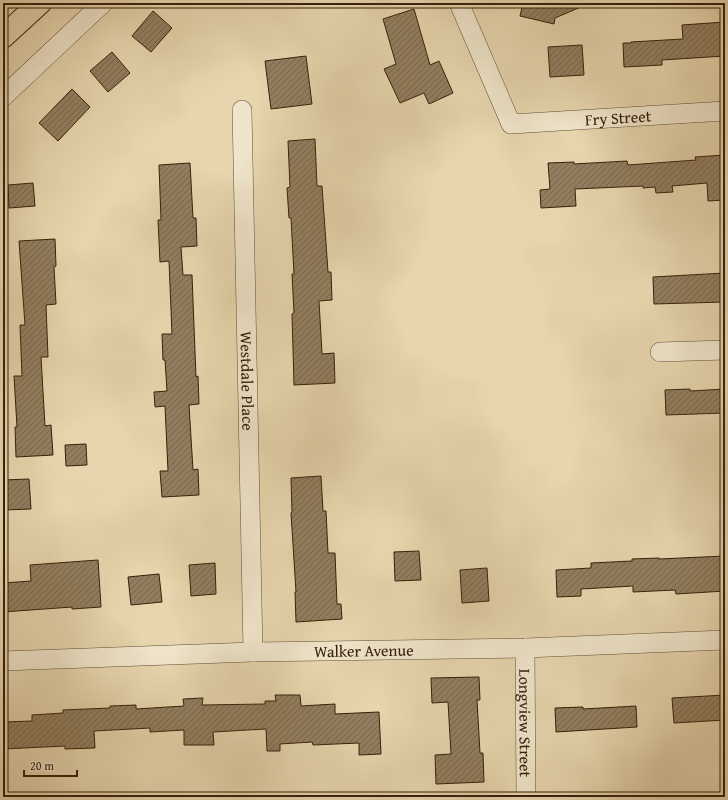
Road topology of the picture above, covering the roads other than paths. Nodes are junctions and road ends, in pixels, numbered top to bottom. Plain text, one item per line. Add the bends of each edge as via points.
1 (40, 3) edge
2 (103, 3) edge
3 (459, 3) edge
4 (3, 37) edge
5 (3, 97) edge
6 (242, 110) dead end
7 (725, 111) edge
8 (725, 350) edge
9 (660, 352) dead end
10 (725, 640) edge
11 (525, 648) junction
12 (253, 652) junction
13 (3, 661) edge
14 (526, 797) edge

1 - 4 highway
2 - 5 street
3 - 7 street, Fry Street via 511,124
6 - 12 street, Westdale Place
8 - 9 street
10 - 11 street, Walker Avenue
11 - 12 street, Walker Avenue
11 - 14 street, Longview Street
12 - 13 street, Walker Avenue

